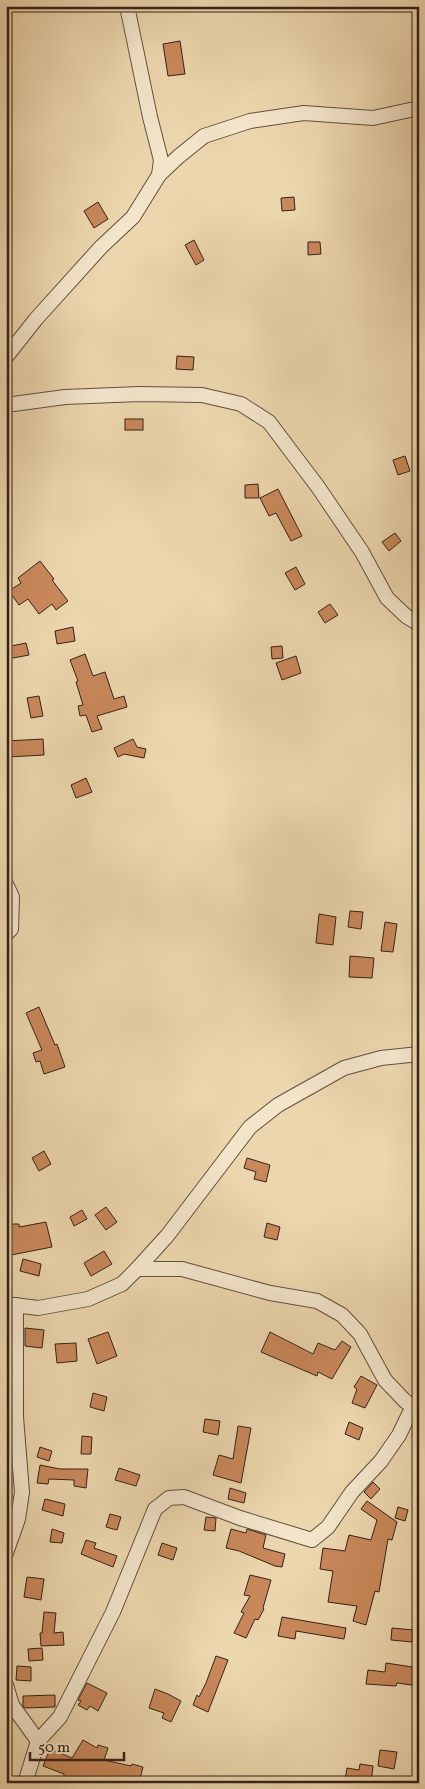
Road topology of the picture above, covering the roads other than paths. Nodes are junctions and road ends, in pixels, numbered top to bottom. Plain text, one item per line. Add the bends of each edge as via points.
1 (127, 6) edge
2 (419, 108) edge
3 (159, 175) junction
4 (6, 357) edge
5 (6, 405) edge
6 (419, 624) edge
7 (6, 884) edge
8 (6, 934) edge
9 (419, 1054) edge
10 (138, 1269) junction
11 (11, 1304) edge
12 (416, 1408) edge
13 (6, 1553) edge
14 (6, 1684) edge
15 (38, 1741) junction
16 (25, 1783) edge

1 - 3 street via 161,160
2 - 3 street via 373,118 304,113 250,121 204,136
3 - 4 street via 133,217 101,247
5 - 6 street via 64,397 140,394 202,394 241,404 270,422 362,552 387,598
7 - 8 street via 12,897 11,929
9 - 10 street via 381,1058 344,1068 278,1105 250,1126
10 - 11 street via 122,1284 88,1299 38,1308
10 - 12 street via 182,1269 270,1293 317,1301 342,1315 360,1334 385,1380 405,1402
11 - 13 street via 22,1492 18,1519
12 - 15 street via 381,1461 352,1492 328,1528 312,1540 184,1497 169,1498 155,1509 113,1612 60,1717
14 - 15 street via 12,1705
15 - 16 street

